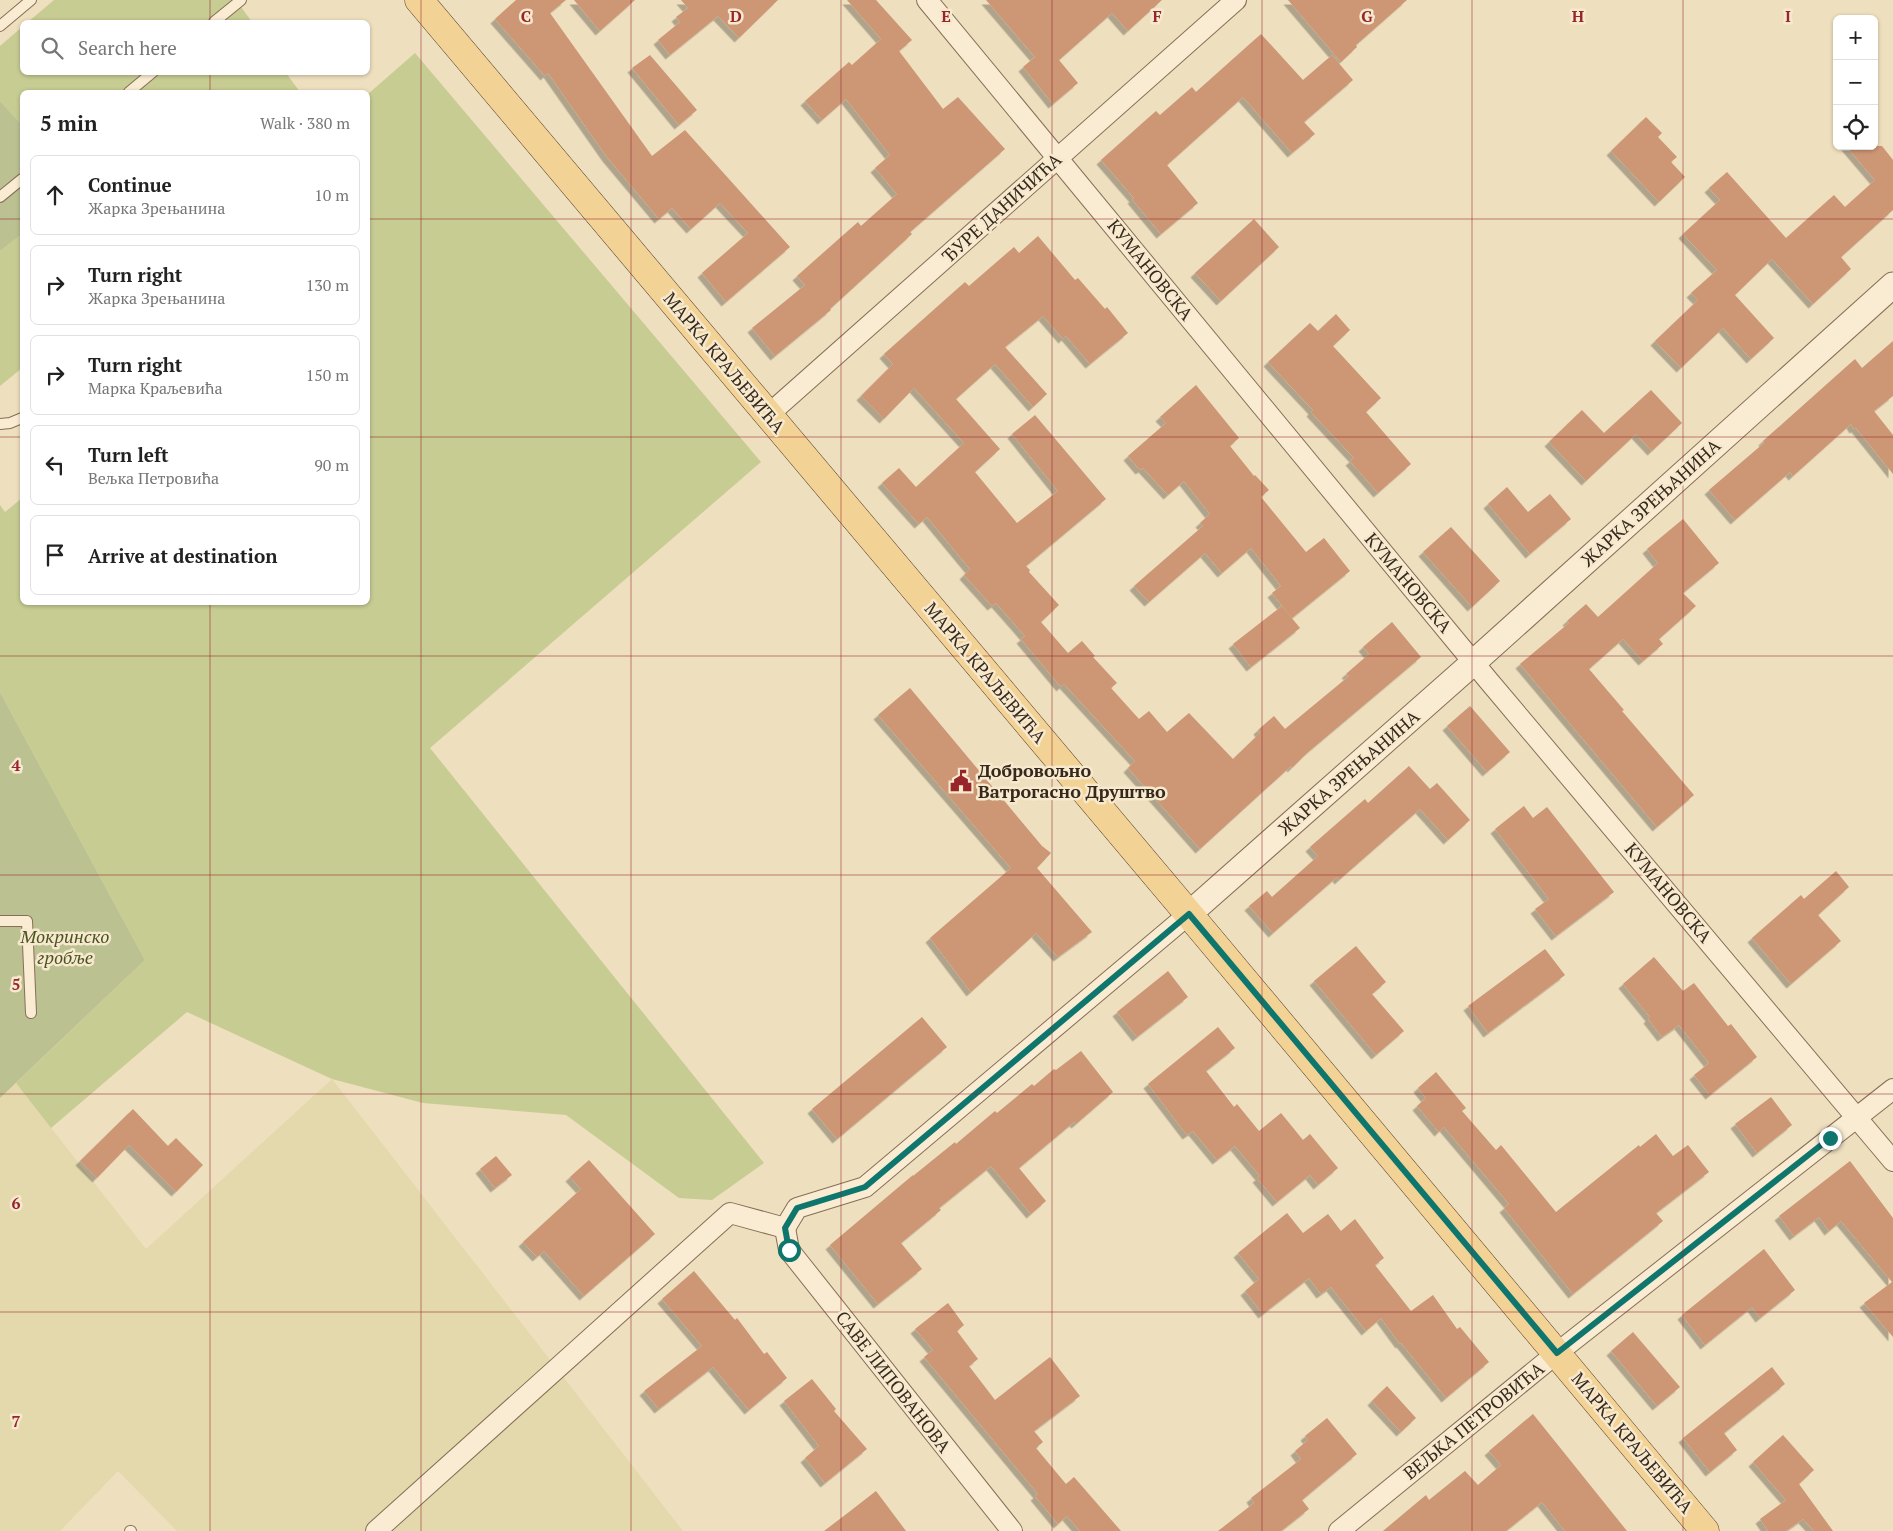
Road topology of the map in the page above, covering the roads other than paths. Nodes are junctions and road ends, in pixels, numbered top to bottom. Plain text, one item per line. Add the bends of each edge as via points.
1 (31, 0) edge
2 (241, 0) edge
3 (419, 0) edge
4 (927, 0) edge
5 (1236, 0) edge
6 (216, 20) edge
7 (0, 26) edge
8 (149, 75) edge
9 (131, 90) edge
10 (1058, 158) junction
11 (20, 181) edge
12 (0, 198) edge
13 (1893, 285) edge
14 (768, 416) junction
15 (20, 419) edge
16 (0, 424) edge
17 (1474, 662) junction
18 (1189, 914) junction
19 (0, 922) edge
20 (31, 1014) dead end
21 (1893, 1089) edge
22 (1857, 1117) junction
23 (1893, 1161) edge
24 (785, 1228) junction
25 (1557, 1353) junction
26 (376, 1531) edge
27 (1012, 1531) edge
28 (1339, 1531) edge
29 (1705, 1531) edge

1 - 7 lane
2 - 6 lane
3 - 14 main road, МАРКА КРАЉЕВИЋА
4 - 10 street, КУМАНОВСКА
5 - 10 street, ЂУРЕ ДАНИЧИЋА
8 - 9 lane
10 - 14 street, ЂУРЕ ДАНИЧИЋА
10 - 17 street, КУМАНОВСКА
11 - 12 lane
13 - 17 street, ЖАРКА ЗРЕЊАНИНА
14 - 18 main road, МАРКА КРАЉЕВИЋА
15 - 16 lane
17 - 18 street, ЖАРКА ЗРЕЊАНИНА
17 - 22 street, КУМАНОВСКА
18 - 24 street, ЖАРКА ЗРЕЊАНИНА via 865,1187 797,1208
18 - 25 main road, МАРКА КРАЉЕВИЋА
19 - 20 lane via 28,922
21 - 22 street, ВЕЉКА ПЕТРОВИЋА
22 - 23 street, КУМАНОВСКА
22 - 25 street, ВЕЉКА ПЕТРОВИЋА
24 - 26 street via 730,1213
24 - 27 street, САВЕ ЛИПОВАНОВА via 789,1250
25 - 28 street, ВЕЉКА ПЕТРОВИЋА
25 - 29 main road, МАРКА КРАЉЕВИЋА

